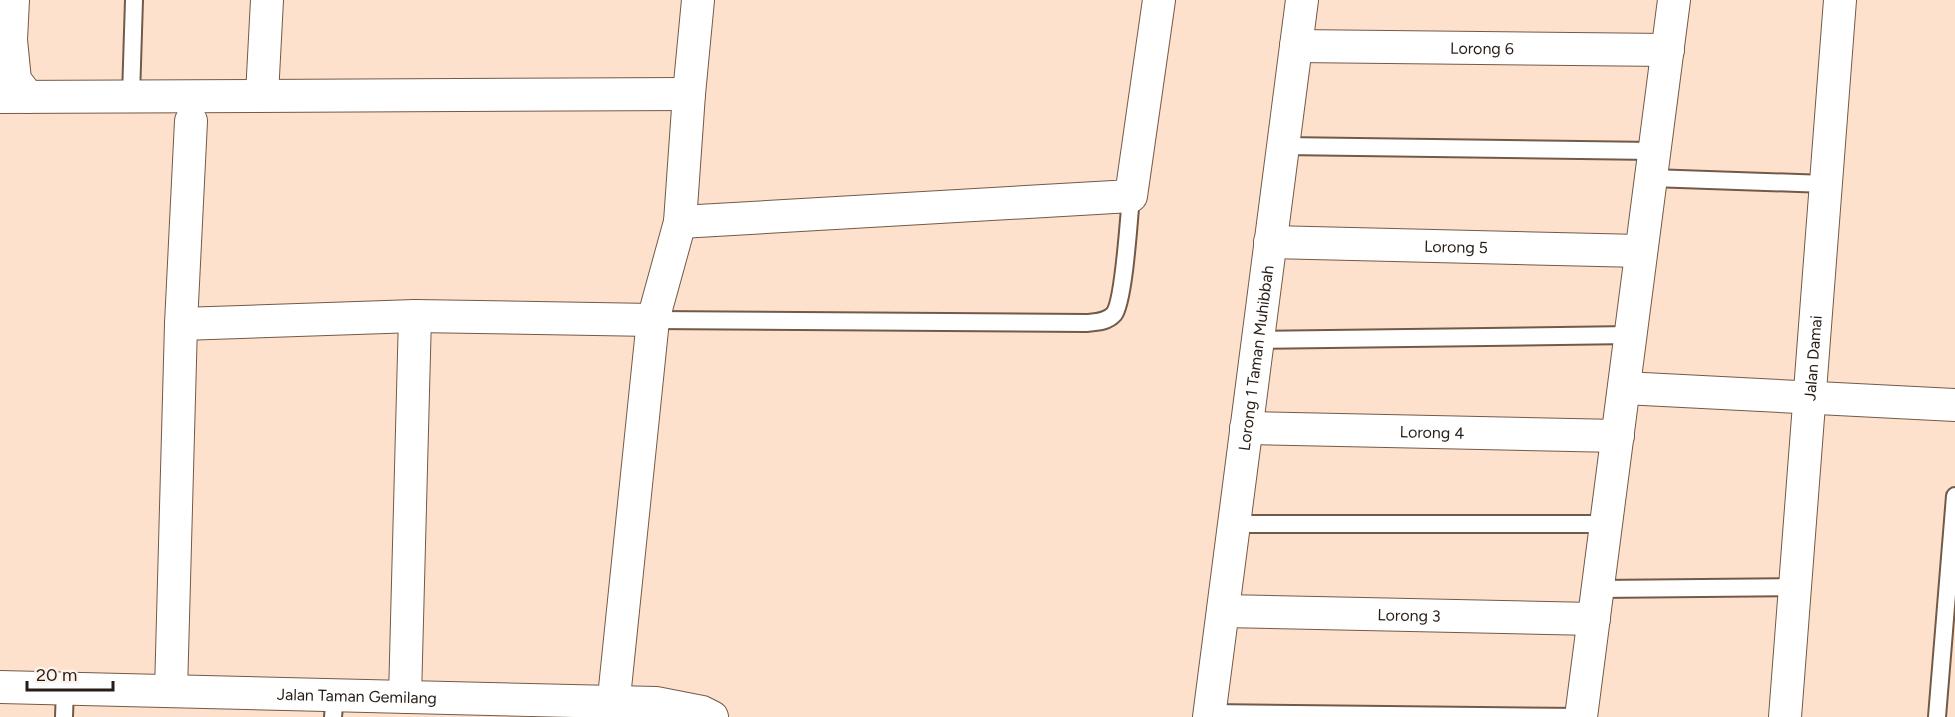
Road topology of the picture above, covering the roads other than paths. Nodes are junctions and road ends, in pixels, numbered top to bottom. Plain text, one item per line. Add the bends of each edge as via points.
1 (13, 0) edge
2 (135, 0) edge
3 (267, 0) edge
4 (698, 0) edge
5 (1159, 0) edge
6 (1302, 0) edge
7 (1674, 0) edge
8 (1840, 0) edge
9 (1296, 46) junction
10 (1668, 50) junction
11 (688, 94) junction
12 (262, 95) junction
13 (131, 96) junction
14 (14, 97) edge
15 (191, 121) dead end
16 (1283, 146) junction
17 (1653, 165) junction
18 (1826, 184) junction
19 (1131, 196) junction
20 (680, 222) junction
21 (1270, 242) junction
22 (1641, 251) junction
23 (415, 316) junction
24 (653, 320) junction
25 (181, 324) junction
26 (1631, 335) junction
27 (1258, 340) junction
28 (1624, 388) junction
29 (1810, 398) junction
30 (1955, 405) edge
31 (1246, 428) junction
32 (1618, 436) junction
33 (1955, 496) edge
34 (1234, 524) junction
35 (1606, 524) junction
36 (1795, 587) junction
37 (1596, 604) junction
38 (1222, 611) junction
39 (0, 687) edge
40 (405, 697) junction
41 (186, 700) edge
42 (65, 703) edge
43 (334, 706) edge
44 (613, 710) edge
45 (1209, 715) edge
46 (712, 717) edge
47 (1581, 717) edge
48 (1785, 717) edge
49 (1937, 717) edge

1 - 14 street
2 - 13 lane
3 - 12 street
4 - 11 street
5 - 19 street
6 - 9 street, Lorong 1 Taman Muhibbah
7 - 10 street
8 - 18 street, Jalan Damai
9 - 10 street, Lorong 6
9 - 16 street, Lorong 1 Taman Muhibbah
10 - 17 street
11 - 12 street
11 - 20 street
12 - 13 street
13 - 14 street
15 - 25 street
16 - 17 lane
16 - 21 street, Lorong 1 Taman Muhibbah
17 - 18 lane
17 - 22 street
18 - 29 street, Jalan Damai
19 - 20 street
19 - 24 lane via 1118,304 1104,321
20 - 24 street
21 - 22 street, Lorong 5
21 - 27 street, Lorong 1 Taman Muhibbah
22 - 26 street
23 - 24 street
23 - 25 street
23 - 40 street
24 - 44 street
25 - 41 street
26 - 27 lane
26 - 28 street
27 - 31 street, Lorong 1 Taman Muhibbah
28 - 29 street
28 - 32 street
29 - 30 street
29 - 36 street, Jalan Damai
31 - 32 street, Lorong 4
31 - 34 street, Lorong 1 Taman Muhibbah
32 - 35 street
33 - 49 lane
34 - 35 lane
34 - 38 street, Lorong 1 Taman Muhibbah
35 - 37 street
36 - 37 lane
36 - 48 street, Jalan Damai
37 - 38 street, Lorong 3
37 - 47 street
38 - 45 street, Lorong 1 Taman Muhibbah
39 - 42 street, Jalan Taman Gemilang
40 - 43 street, Jalan Taman Gemilang
40 - 44 street, Jalan Taman Gemilang
41 - 42 street, Jalan Taman Gemilang
41 - 43 street, Jalan Taman Gemilang
44 - 46 street, Jalan Taman Gemilang via 656,703
45 - 47 lane

